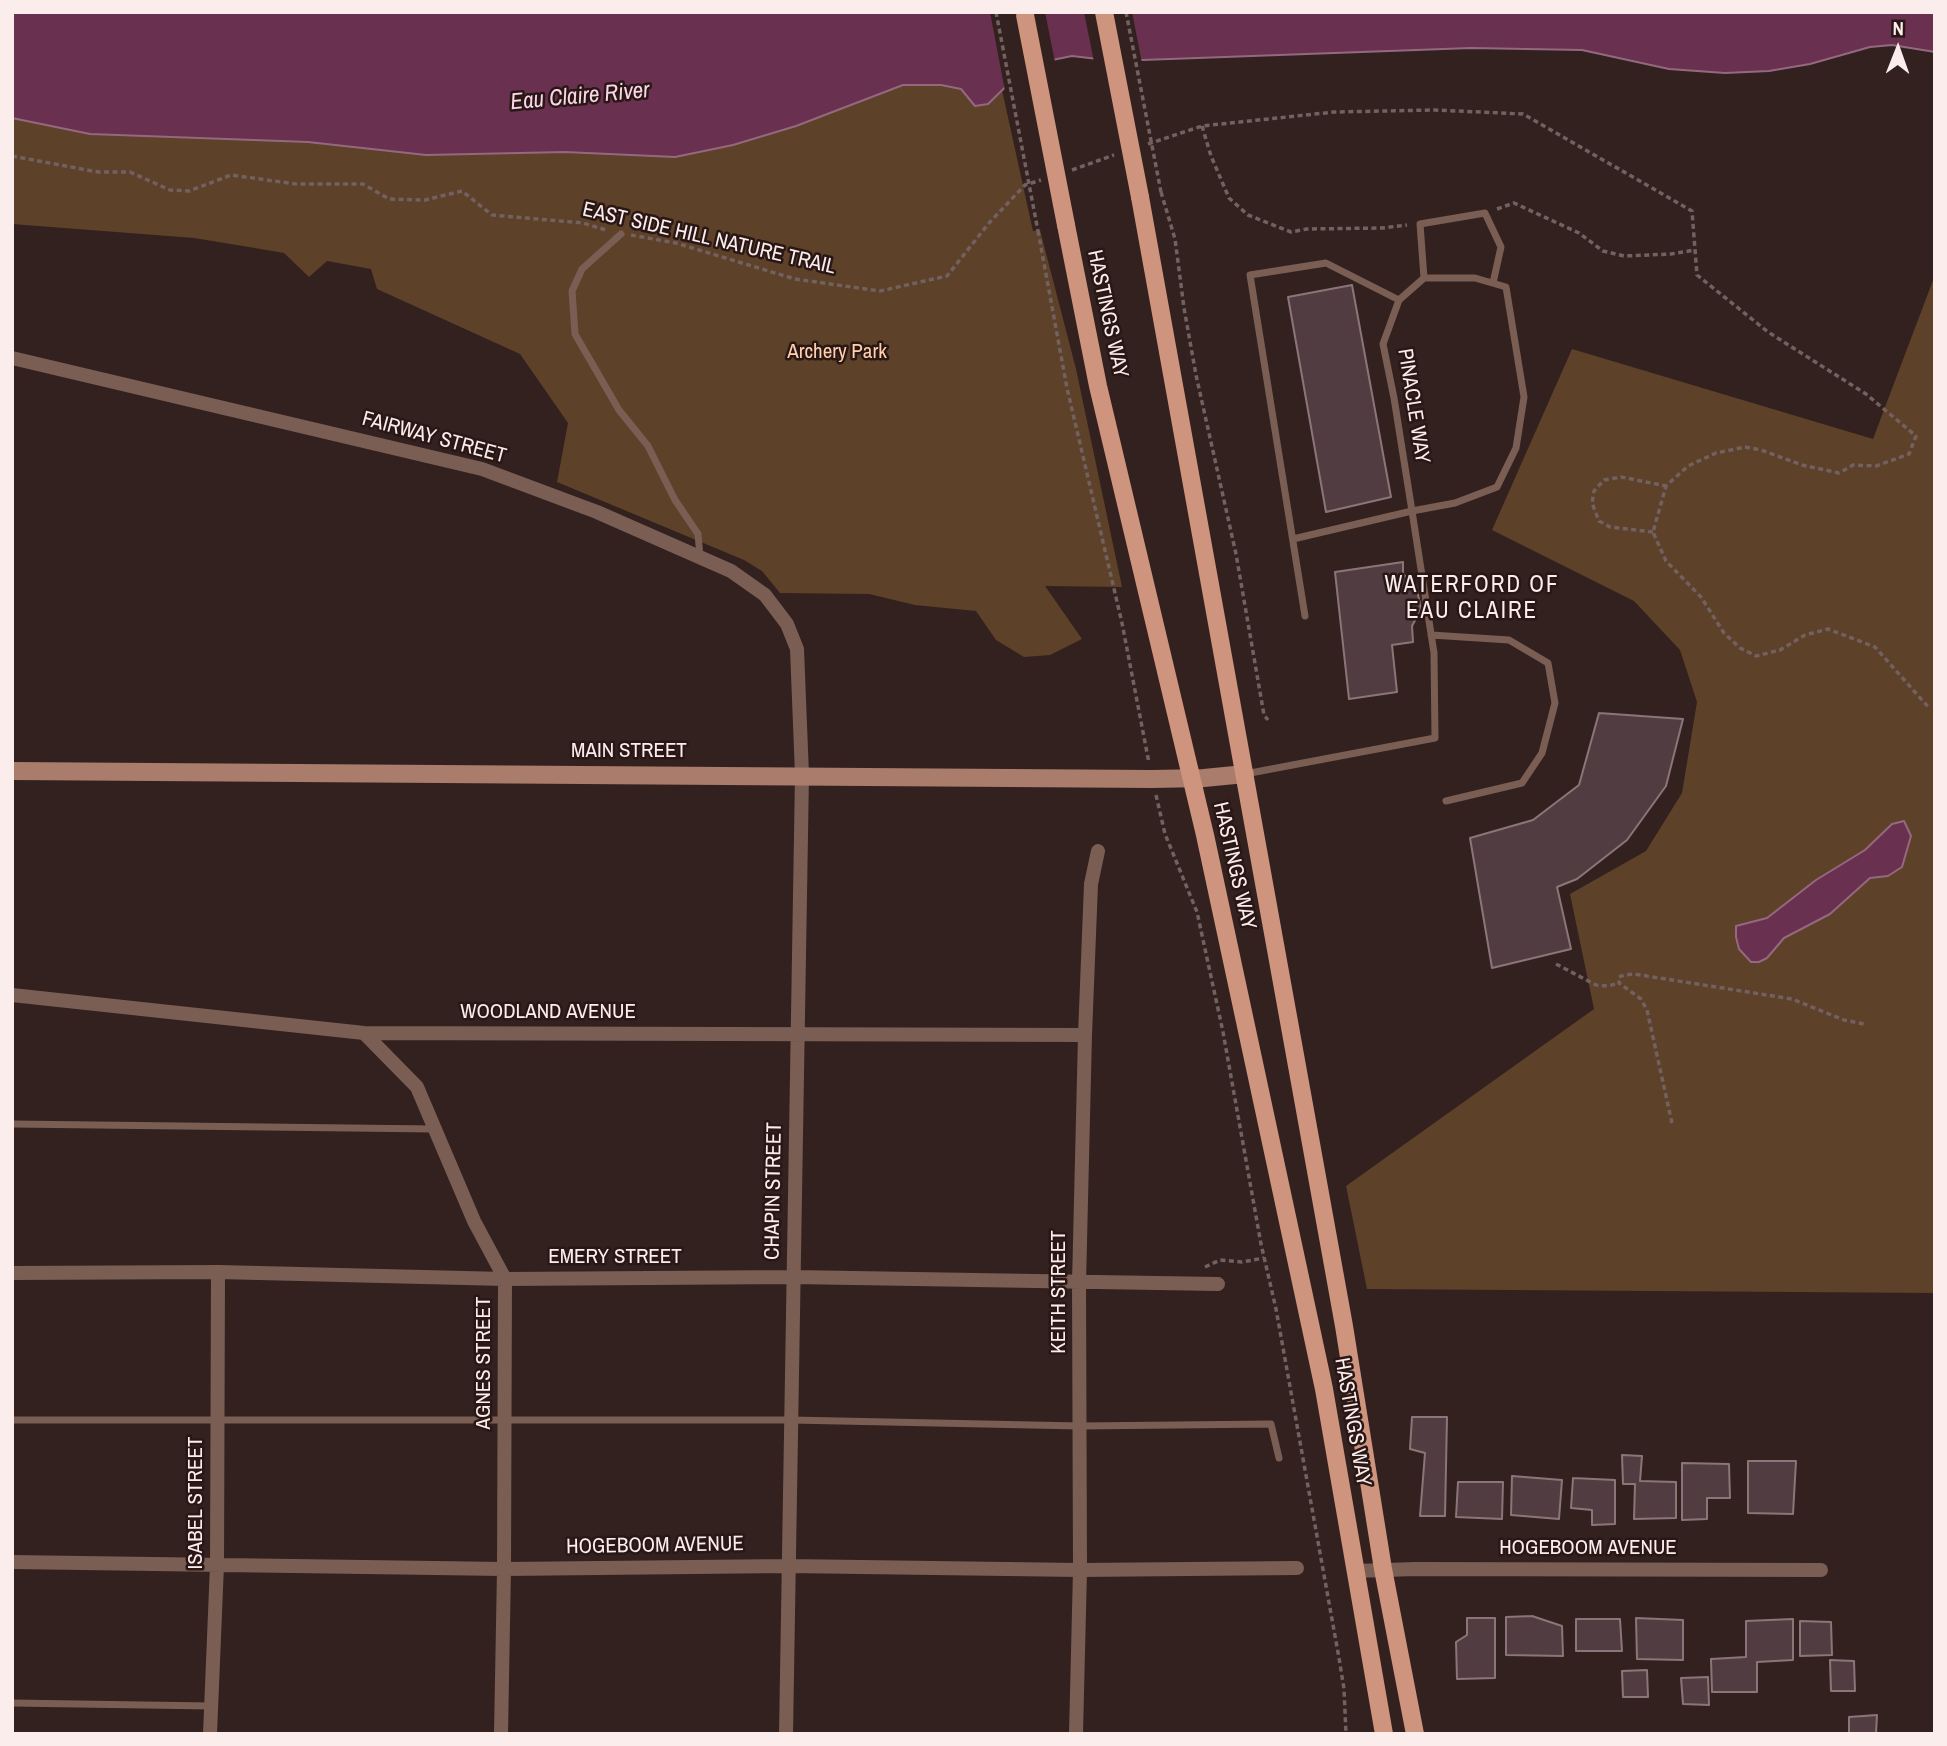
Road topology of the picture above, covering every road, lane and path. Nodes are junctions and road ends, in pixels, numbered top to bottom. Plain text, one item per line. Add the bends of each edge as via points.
1 (996, 12) edge
2 (1024, 12) edge
3 (1104, 12) edge
4 (1126, 12) edge
5 (1202, 125) junction
6 (1139, 147) dead end
7 (1126, 151) dead end
8 (12, 156) edge
9 (1063, 172) dead end
10 (1050, 177) dead end
11 (1485, 213) junction
12 (1420, 224) junction
13 (621, 234) junction
14 (1695, 250) junction
15 (1424, 278) junction
16 (1493, 284) junction
17 (1399, 300) junction
18 (12, 358) edge
19 (1666, 486) junction
20 (1412, 511) junction
21 (1653, 532) junction
22 (1293, 539) junction
23 (700, 558) junction
24 (1305, 616) dead end
25 (1431, 635) junction
26 (797, 649) joint
27 (1930, 709) dead end
28 (1268, 720) dead end
29 (12, 771) edge
30 (1245, 774) junction
31 (802, 775) junction
32 (1152, 779) junction
33 (1190, 779) junction
34 (1446, 801) dead end
35 (1098, 851) dead end
36 (1556, 964) dead end
37 (1619, 983) junction
38 (12, 995) edge
39 (1864, 1024) dead end
40 (364, 1033) junction
41 (799, 1033) junction
42 (1085, 1035) junction
43 (1672, 1123) dead end
44 (12, 1124) edge
45 (434, 1129) junction
46 (1264, 1258) junction
47 (1198, 1268) dead end
48 (218, 1272) junction
49 (12, 1273) edge
50 (793, 1277) junction
51 (505, 1279) junction
52 (1079, 1283) junction
53 (1218, 1284) dead end
54 (505, 1419) junction
55 (12, 1420) edge
56 (218, 1420) junction
57 (791, 1420) junction
58 (1080, 1426) junction
59 (1279, 1458) dead end
60 (12, 1562) edge
61 (218, 1565) junction
62 (788, 1566) junction
63 (1297, 1568) dead end
64 (504, 1569) junction
65 (1383, 1569) junction
66 (1080, 1570) junction
67 (1821, 1570) dead end
68 (1355, 1571) junction
69 (12, 1703) edge
70 (211, 1706) junction
71 (210, 1734) edge
72 (500, 1734) edge
73 (786, 1734) edge
74 (1076, 1734) edge
75 (1346, 1734) edge
76 (1384, 1734) edge
77 (1415, 1734) edge

1 - 32 path, bridge via 1067,388 1122,623
2 - 33 main road, HASTINGS WAY, bridge via 1098,386
3 - 30 main road, HASTINGS WAY, bridge
4 - 28 path, bridge
5 - 6 path
5 - 12 path via 1229,198 1248,215 1291,232
5 - 14 path via 1334,112 1523,114 1692,211
7 - 9 path
8 - 13 path, EAST SIDE HILL NATURE TRAIL via 98,172 131,173 170,190 189,191 231,175 296,184 363,184 389,199 425,200 462,191 492,215 583,223
10 - 13 path, EAST SIDE HILL NATURE TRAIL via 1025,185 947,276 880,291 795,279 677,243
11 - 12 lane
11 - 14 path via 1514,203 1579,233 1603,251 1624,256
11 - 16 lane via 1501,247
12 - 15 lane
13 - 23 lane via 582,269 572,290 575,334 619,410 648,446 698,534
14 - 19 path via 1697,275 1769,332 1866,394 1916,436 1909,454 1876,467 1853,466 1839,473 1745,447 1688,466
15 - 16 lane via 1475,278
15 - 17 lane, PINACLE WAY
16 - 20 lane via 1506,287 1524,397 1516,448 1497,488 1455,503
17 - 20 lane, PINACLE WAY via 1383,344
17 - 22 lane via 1326,263 1250,275
18 - 23 street, FAIRWAY STREET via 482,469 597,512
19 - 21 path
19 - 21 path via 1621,477 1604,480 1594,491 1592,503 1599,521 1610,527
20 - 22 lane
20 - 25 lane, PINACLE WAY
21 - 27 path via 1666,561 1740,648 1756,656 1828,629 1875,647
22 - 24 lane
23 - 26 street, FAIRWAY STREET via 765,595 788,624
25 - 30 lane, PINACLE WAY via 1435,738
25 - 34 lane via 1509,640 1548,663 1555,703 1542,753 1522,783
26 - 31 street, CHAPIN STREET
29 - 31 street, MAIN STREET
30 - 33 street, MAIN STREET
30 - 65 main road, HASTINGS WAY
31 - 32 street, MAIN STREET
31 - 41 street, CHAPIN STREET
32 - 33 street, MAIN STREET
32 - 46 path via 1165,834 1197,912
33 - 68 main road, HASTINGS WAY via 1321,1376
35 - 42 street, KEITH STREET via 1091,884
36 - 37 path via 1596,985
37 - 39 path via 1619,977 1634,974 1792,999
37 - 43 path via 1641,999 1647,1010
38 - 40 street, WOODLAND AVENUE
40 - 41 street, WOODLAND AVENUE
40 - 45 street, AGNES STREET via 416,1087
41 - 42 street, WOODLAND AVENUE
41 - 50 street, CHAPIN STREET
42 - 52 street, KEITH STREET
44 - 45 lane
45 - 51 street, AGNES STREET
46 - 47 path via 1220,1260
46 - 75 path via 1339,1658
48 - 49 street, EMERY STREET
48 - 51 street, EMERY STREET
48 - 56 street, ISABEL STREET
50 - 51 street, EMERY STREET
50 - 52 street, EMERY STREET
50 - 57 street, CHAPIN STREET
51 - 54 street, AGNES STREET
52 - 53 street, EMERY STREET
52 - 58 street, KEITH STREET
54 - 56 lane
54 - 57 lane
54 - 64 street, AGNES STREET
55 - 56 lane
56 - 61 street, ISABEL STREET
57 - 58 lane
57 - 62 street, CHAPIN STREET
58 - 59 lane via 1272,1424
58 - 66 street, KEITH STREET
60 - 61 street, HOGEBOOM AVENUE
61 - 64 street, HOGEBOOM AVENUE
61 - 70 street, ISABEL STREET
62 - 64 street, HOGEBOOM AVENUE
62 - 66 street, HOGEBOOM AVENUE
62 - 73 street, CHAPIN STREET
63 - 66 street, HOGEBOOM AVENUE
64 - 72 street, AGNES STREET
65 - 67 street, HOGEBOOM AVENUE
65 - 68 street, HOGEBOOM AVENUE
65 - 77 main road, HASTINGS WAY
66 - 74 street, KEITH STREET
68 - 76 main road, HASTINGS WAY
69 - 70 lane
70 - 71 street, ISABEL STREET

